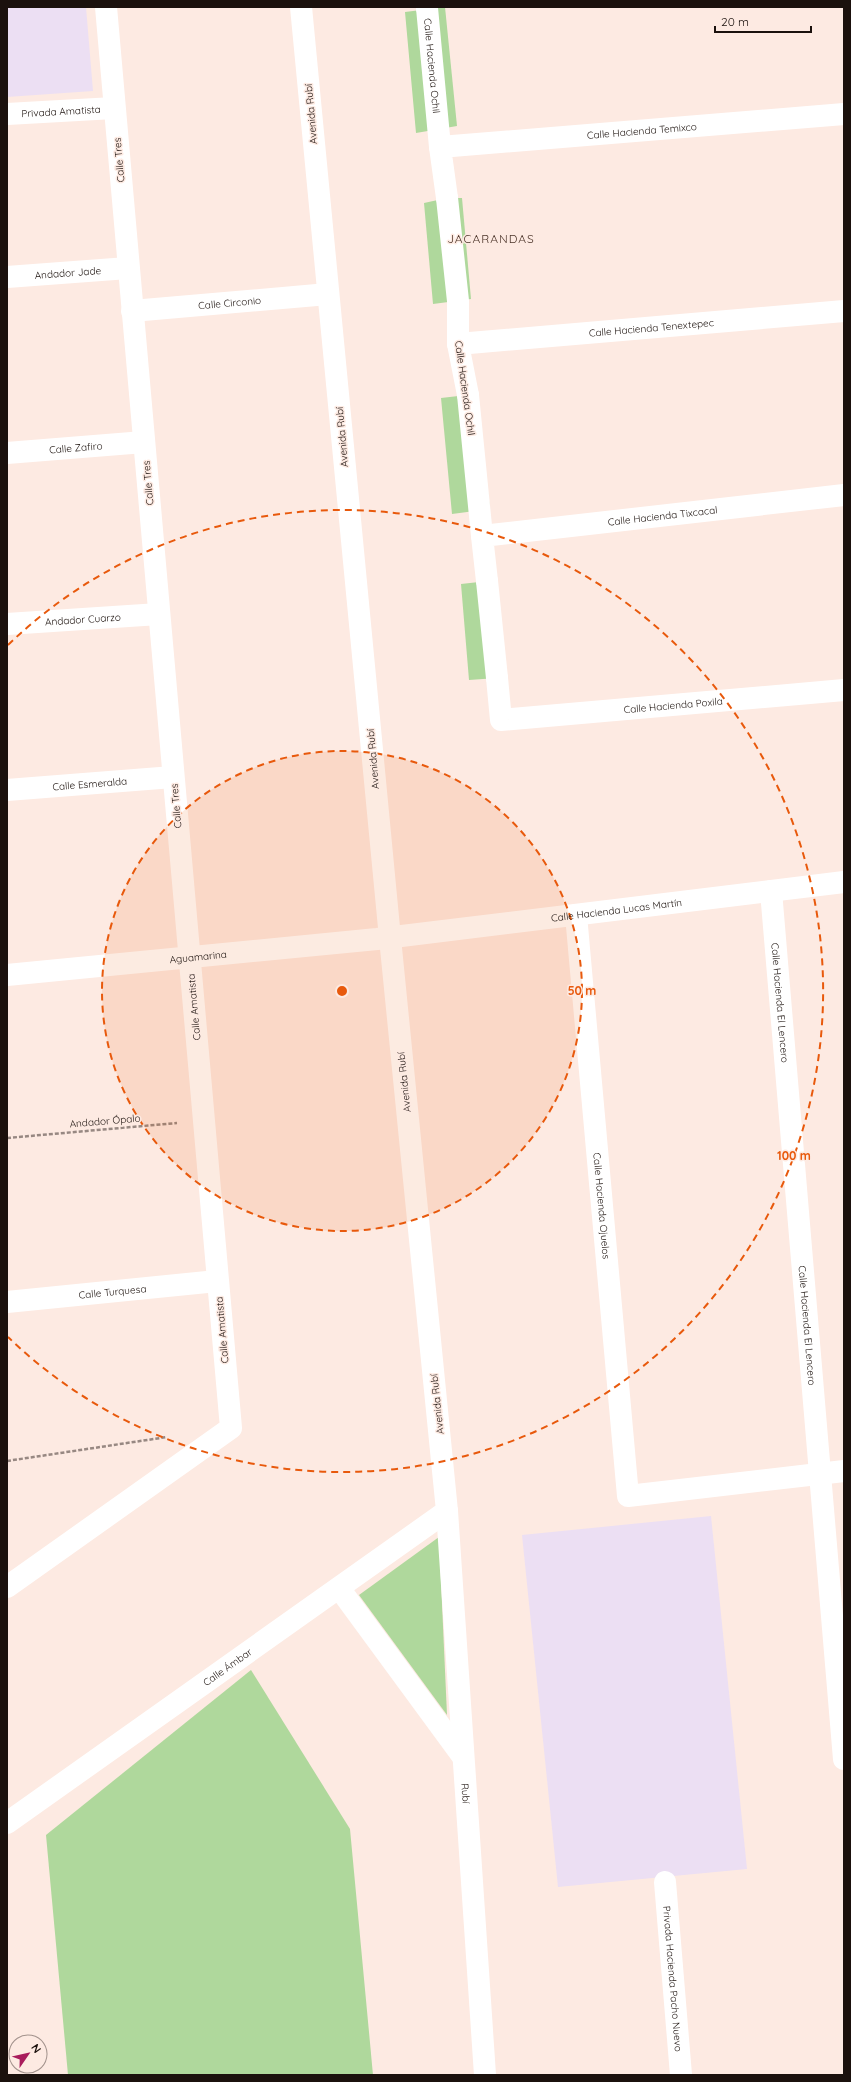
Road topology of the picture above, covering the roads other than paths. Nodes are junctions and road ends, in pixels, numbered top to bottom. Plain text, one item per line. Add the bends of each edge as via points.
1 (106, 7) edge
2 (301, 7) edge
3 (427, 7) edge
4 (114, 108) junction
5 (7, 114) edge
6 (844, 114) edge
7 (440, 147) junction
8 (128, 268) junction
9 (7, 276) edge
10 (328, 294) junction
11 (132, 311) junction
12 (844, 311) edge
13 (458, 344) junction
14 (144, 442) junction
15 (7, 453) edge
16 (844, 495) edge
17 (482, 536) junction
18 (159, 614) junction
19 (7, 624) edge
20 (844, 690) edge
21 (501, 720) joint
22 (173, 777) junction
23 (7, 790) edge
24 (844, 882) edge
25 (771, 891) junction
26 (576, 915) junction
27 (390, 938) junction
28 (190, 959) junction
29 (7, 975) edge
30 (218, 1281) junction
31 (7, 1302) edge
32 (844, 1471) edge
33 (820, 1474) junction
34 (447, 1512) junction
35 (7, 1587) edge
36 (339, 1588) junction
37 (463, 1757) junction
38 (844, 1759) edge
39 (7, 1823) edge
40 (665, 1882) dead end
41 (485, 2075) edge
42 (681, 2075) edge

1 - 4 street, Calle Tres
2 - 10 street, Avenida Rubí
3 - 7 street, Calle Hacienda Ochil
4 - 5 street, Privada Amatista
4 - 8 street, Calle Tres
6 - 7 street, Calle Hacienda Temixco
7 - 13 street, Calle Hacienda Ochil via 458,301
8 - 9 street, Andador Jade
8 - 11 street, Calle Tres
10 - 11 street, Calle Circonio
10 - 27 street, Avenida Rubí
11 - 14 street, Calle Tres
12 - 13 street, Calle Hacienda Tenextepec
13 - 17 street, Calle Hacienda Ochil via 468,395
14 - 15 street, Calle Zafiro
14 - 18 street, Calle Tres
16 - 17 street, Calle Hacienda Tixcacal
17 - 21 street, Calle Hacienda Ochil
18 - 19 street, Andador Cuarzo
18 - 22 street, Calle Tres
20 - 21 street, Calle Hacienda Poxila
22 - 23 street, Calle Esmeralda
22 - 28 street, Calle Tres
24 - 25 street, Calle Hacienda Lucas Martín
25 - 26 street, Calle Hacienda Lucas Martín
25 - 33 street, Calle Hacienda El Lencero
26 - 27 street, Calle Hacienda Lucas Martín
26 - 33 street, Calle Hacienda Ojuelos via 628,1496
27 - 28 street, Aguamarina
27 - 34 street, Avenida Rubí
28 - 29 street, Aguamarina
28 - 30 street, Calle Amatista
30 - 31 street, Calle Turquesa
30 - 35 street, Calle Amatista via 231,1428
32 - 33 street
33 - 38 street, Calle Hacienda El Lencero
34 - 36 street, Calle Ámbar
34 - 37 street, Rubí
36 - 37 street
36 - 39 street, Calle Ámbar
37 - 41 street, Rubí
40 - 42 street, Privada Hacienda Pacho Nuevo

